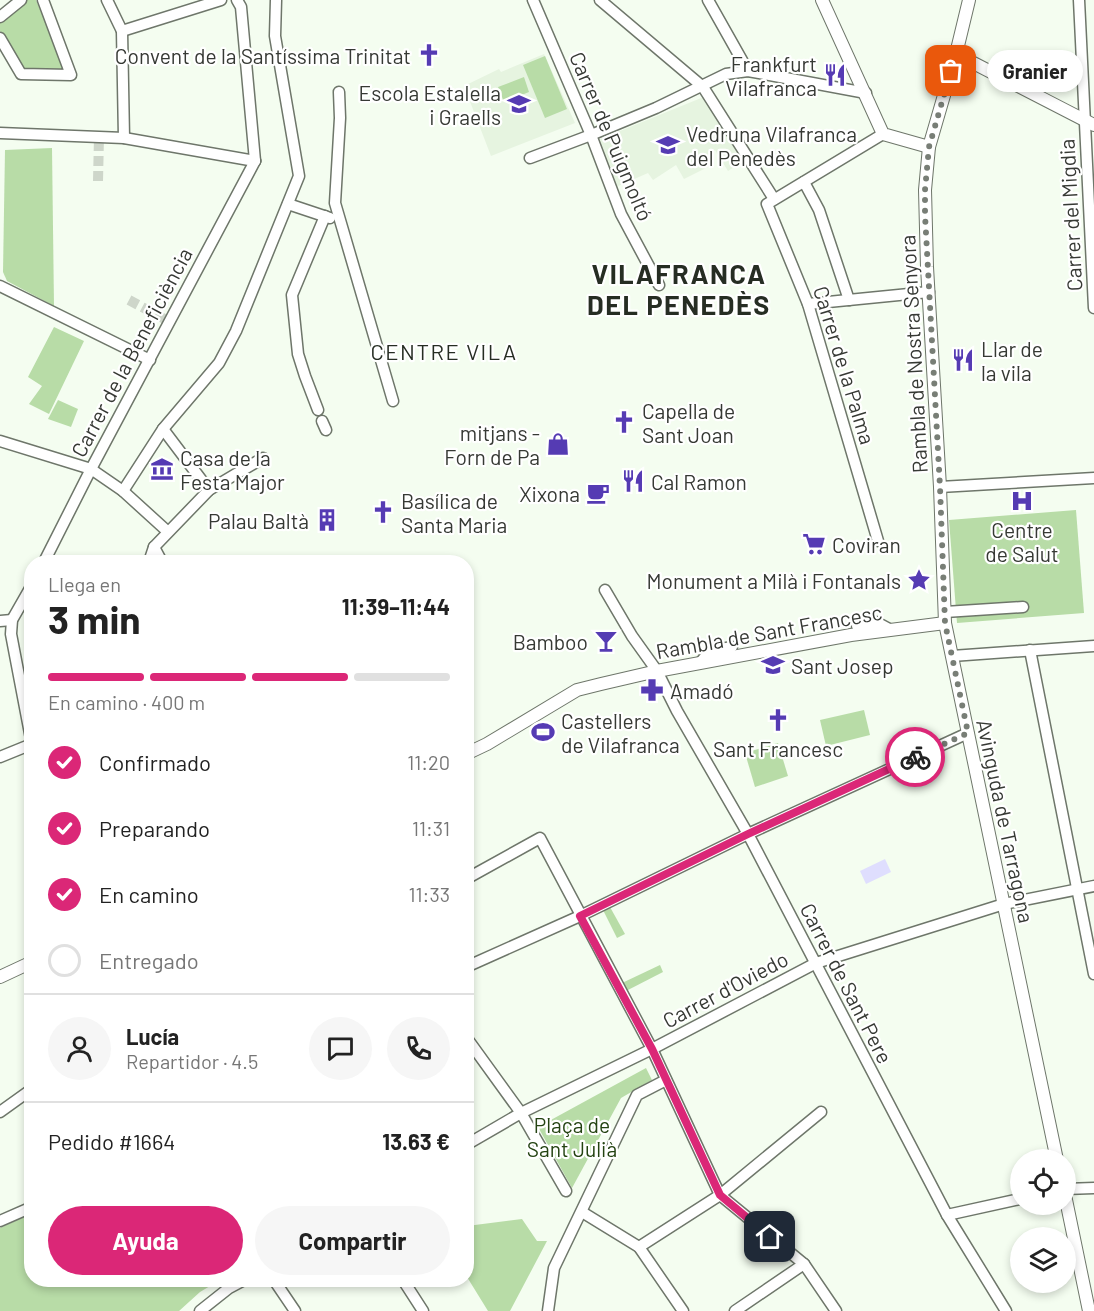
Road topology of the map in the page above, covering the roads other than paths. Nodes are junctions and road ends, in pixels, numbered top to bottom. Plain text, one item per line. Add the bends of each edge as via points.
1 (21, 0) edge
2 (43, 0) edge
3 (107, 0) edge
4 (221, 0) edge
5 (237, 0) edge
6 (276, 0) edge
7 (533, 0) edge
8 (600, 0) edge
9 (708, 0) edge
10 (822, 0) edge
11 (969, 0) edge
12 (1079, 0) edge
13 (0, 16) edge
14 (122, 31) junction
15 (0, 38) edge
16 (956, 54) junction
17 (748, 70) junction
18 (703, 87) junction
19 (339, 92) dead end
20 (866, 93) junction
21 (1089, 122) edge
22 (0, 133) edge
23 (883, 134) junction
24 (591, 135) junction
25 (124, 138) junction
26 (929, 147) junction
27 (530, 158) dead end
28 (255, 161) junction
29 (804, 182) junction
30 (771, 201) junction
31 (288, 204) junction
32 (325, 216) junction
33 (342, 222) junction
34 (659, 285) dead end
35 (0, 286) edge
36 (929, 292) junction
37 (849, 300) junction
38 (807, 304) junction
39 (1094, 308) edge
40 (150, 360) junction
41 (393, 401) dead end
42 (318, 410) dead end
43 (163, 429) junction
44 (0, 441) edge
45 (263, 458) dead end
46 (91, 469) junction
47 (1094, 478) edge
48 (940, 487) junction
49 (209, 490) junction
50 (123, 491) junction
51 (167, 531) junction
52 (878, 541) dead end
53 (154, 547) junction
54 (48, 555) edge
55 (151, 555) edge
56 (158, 555) edge
57 (605, 590) dead end
58 (24, 599) edge
59 (1023, 607) dead end
60 (945, 618) junction
61 (12, 620) junction
62 (0, 621) edge
63 (857, 626) dead end
64 (889, 630) junction
65 (1094, 646) edge
66 (732, 647) dead end
67 (1030, 650) junction
68 (952, 656) junction
69 (699, 663) junction
70 (657, 671) junction
71 (24, 707) edge
72 (968, 733) junction
73 (24, 747) edge
74 (474, 750) edge
75 (0, 757) edge
76 (748, 834) junction
77 (474, 875) edge
78 (1094, 886) edge
79 (1077, 889) junction
80 (1004, 904) junction
81 (580, 916) junction
82 (474, 963) edge
83 (816, 963) junction
84 (24, 966) edge
85 (1094, 974) edge
86 (0, 977) edge
87 (474, 1048) edge
88 (652, 1049) junction
89 (666, 1080) junction
90 (24, 1095) edge
91 (0, 1112) edge
92 (821, 1112) dead end
93 (521, 1113) junction
94 (474, 1140) edge
95 (1056, 1149) edge
96 (1094, 1188) edge
97 (1076, 1189) edge
98 (566, 1191) dead end
99 (720, 1195) junction
100 (1010, 1201) edge
101 (24, 1210) edge
102 (582, 1212) junction
103 (946, 1215) junction
104 (1069, 1215) edge
105 (0, 1221) edge
106 (639, 1246) junction
107 (804, 1264) junction
108 (231, 1287) edge
109 (279, 1287) edge
110 (407, 1287) edge
111 (200, 1311) edge
112 (295, 1311) edge
113 (423, 1311) edge
114 (548, 1311) edge
115 (683, 1311) edge
116 (735, 1311) edge
117 (836, 1311) edge
118 (1006, 1311) edge
119 (1089, 1311) edge

1 - 13 street
2 - 15 street via 72,75 21,74
3 - 14 street
4 - 14 street
5 - 28 street via 241,7
6 - 31 street via 275,36 299,176
7 - 24 street, Carrer de Puigmoltó
8 - 18 street, Carrer de la Palma
9 - 17 street
10 - 20 street
11 - 16 street, Rambla de Nostra Senyora
12 - 21 street, Carrer del Migdia
14 - 25 street
16 - 21 street
16 - 26 street, Rambla de Nostra Senyora
17 - 18 street via 726,74
17 - 20 street
18 - 24 street
18 - 30 street, Carrer de la Palma
19 - 33 street via 335,203
20 - 23 street
21 - 39 street, Carrer del Migdia
22 - 25 street
23 - 26 street
23 - 29 street
24 - 27 street
24 - 34 street, Carrer de Puigmoltó via 621,214
25 - 28 street
26 - 36 street, Rambla de Nostra Senyora via 925,190
28 - 40 street, Carrer de la Beneficiència
29 - 30 street
29 - 37 street via 819,210
30 - 38 street, Carrer de la Palma
31 - 32 street
31 - 43 street via 219,363
32 - 33 street
32 - 42 street via 292,295 298,354
33 - 41 street
35 - 40 street
36 - 37 street
36 - 48 street, Rambla de Nostra Senyora
37 - 38 street
38 - 52 street, Carrer de la Palma
40 - 46 street, Carrer de la Beneficiència
43 - 49 street
43 - 50 street
44 - 46 street
45 - 49 street
46 - 50 street
46 - 54 street, Carrer de la Beneficiència
47 - 48 street
48 - 60 street, Avinguda de Tarragona
49 - 51 street
50 - 51 street
51 - 53 street
53 - 55 street
53 - 56 street
57 - 70 street, Carrer de Sant Pere
58 - 61 street
59 - 60 street
60 - 64 street, Rambla de Sant Francesc
60 - 68 street, Avinguda de Tarragona
61 - 62 street
61 - 71 street via 10,634
63 - 64 street via 876,622
64 - 69 street, Rambla de Sant Francesc
65 - 67 street
66 - 69 street via 710,651
67 - 68 street
67 - 79 street
68 - 72 street, Avinguda de Tarragona
69 - 70 street, Rambla de Sant Francesc
70 - 74 street, Rambla de Sant Francesc via 577,690
70 - 76 street, Carrer de Sant Pere
72 - 76 street
72 - 80 street, Avinguda de Tarragona
73 - 75 street
76 - 81 street
76 - 83 street, Carrer de Sant Pere
77 - 81 street via 540,838
78 - 79 street, Carrer d'Oviedo
79 - 80 street, Carrer d'Oviedo
79 - 85 street
80 - 83 street, Carrer d'Oviedo
80 - 95 street, Avinguda de Tarragona
81 - 82 street
81 - 88 street
83 - 88 street, Carrer d'Oviedo
83 - 103 street, Carrer de Sant Pere
84 - 86 street
87 - 93 street
88 - 89 street
88 - 93 street, Carrer d'Oviedo
89 - 99 street
89 - 102 street via 637,1095
90 - 91 street
92 - 99 street
93 - 94 street, Carrer d'Oviedo
93 - 98 street
96 - 97 street
99 - 106 street
99 - 107 street
100 - 103 street
101 - 105 street
102 - 106 street
102 - 114 street via 554,1268
103 - 118 street, Carrer de Sant Pere
104 - 119 street
106 - 115 street
107 - 116 street
107 - 117 street
108 - 111 street
109 - 112 street
110 - 113 street

